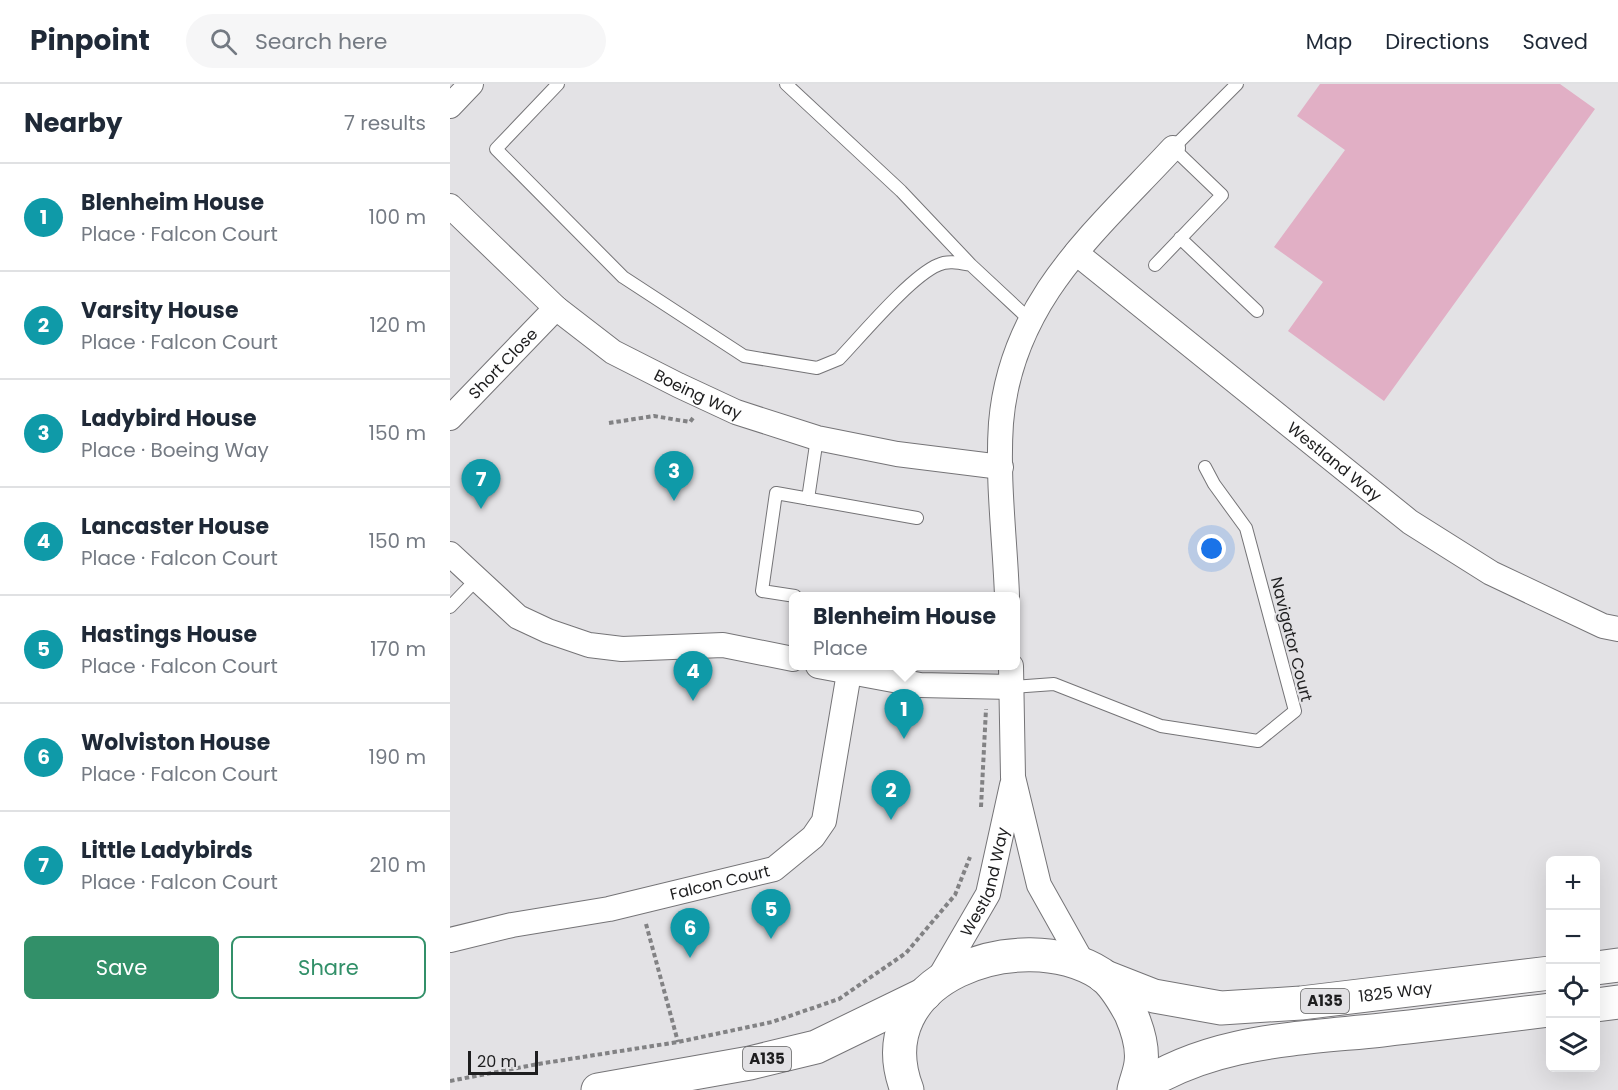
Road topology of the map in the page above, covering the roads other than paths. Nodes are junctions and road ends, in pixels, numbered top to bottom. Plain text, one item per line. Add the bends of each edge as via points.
1 (471, 84) edge
2 (558, 84) edge
3 (786, 84) edge
4 (1236, 84) edge
5 (450, 106) edge
6 (1173, 148) junction
7 (450, 206) edge
8 (1180, 238) junction
9 (1076, 253) junction
10 (971, 265) junction
11 (1155, 265) dead end
12 (556, 308) junction
13 (1257, 311) dead end
14 (1030, 320) junction
15 (450, 418) edge
16 (817, 438) junction
17 (1002, 467) junction
18 (1205, 467) dead end
19 (808, 499) junction
20 (917, 518) dead end
21 (450, 554) edge
22 (476, 580) junction
23 (1007, 592) edge
24 (789, 596) edge
25 (450, 607) edge
26 (1618, 629) edge
27 (789, 658) edge
28 (836, 670) edge
29 (849, 673) junction
30 (1011, 676) edge
31 (1013, 777) junction
32 (450, 940) edge
33 (1618, 965) edge
34 (1600, 967) edge
35 (1094, 971) junction
36 (1546, 974) edge
37 (932, 987) junction
38 (1618, 1002) edge
39 (1600, 1004) edge
40 (1546, 1011) edge
41 (598, 1090) edge
42 (907, 1090) edge
43 (1135, 1090) edge

1 - 5 street
2 - 10 lane via 496,149 623,277 744,356 817,368 830,364 922,274 939,264
3 - 10 lane via 901,191
4 - 6 lane
6 - 8 lane via 1222,195
6 - 9 street
7 - 12 street, Boeing Way
8 - 11 lane
8 - 13 lane
9 - 14 street via 1050,284
9 - 26 street, Westland Way via 1410,522 1491,573 1603,626
10 - 14 lane
12 - 15 street, Short Close
12 - 16 street, Boeing Way via 612,352 736,412
14 - 17 street via 1008,382 1001,423
16 - 17 street, Boeing Way via 897,454
16 - 19 lane
17 - 23 street
18 - 30 lane, Navigator Court via 1246,528 1295,711 1258,741 1161,726 1054,684
19 - 20 lane
19 - 24 lane via 776,493 762,591
21 - 22 street
22 - 25 lane
22 - 27 street via 518,617 589,645 622,649 723,645
28 - 29 street
29 - 30 street via 920,685 987,688
29 - 32 street, Falcon Court via 824,821 813,837 774,869 556,920 512,925
30 - 31 street, Westland Way
31 - 35 street, Westland Way via 1039,885
31 - 37 street, Westland Way via 988,894
33 - 34 main road
35 - 36 main road, 1825 Way / A135 via 1154,996 1221,1008 1301,1004
35 - 37 main road, A135 via 1030,954 993,958 964,967
35 - 43 main road, A135 via 1125,1002 1137,1027 1142,1062
37 - 41 main road, A135 via 816,1047
37 - 42 main road, A135 via 909,1016 899,1044 899,1071
38 - 39 main road
40 - 43 main road, A135 via 1254,1044 1205,1055 1162,1072

